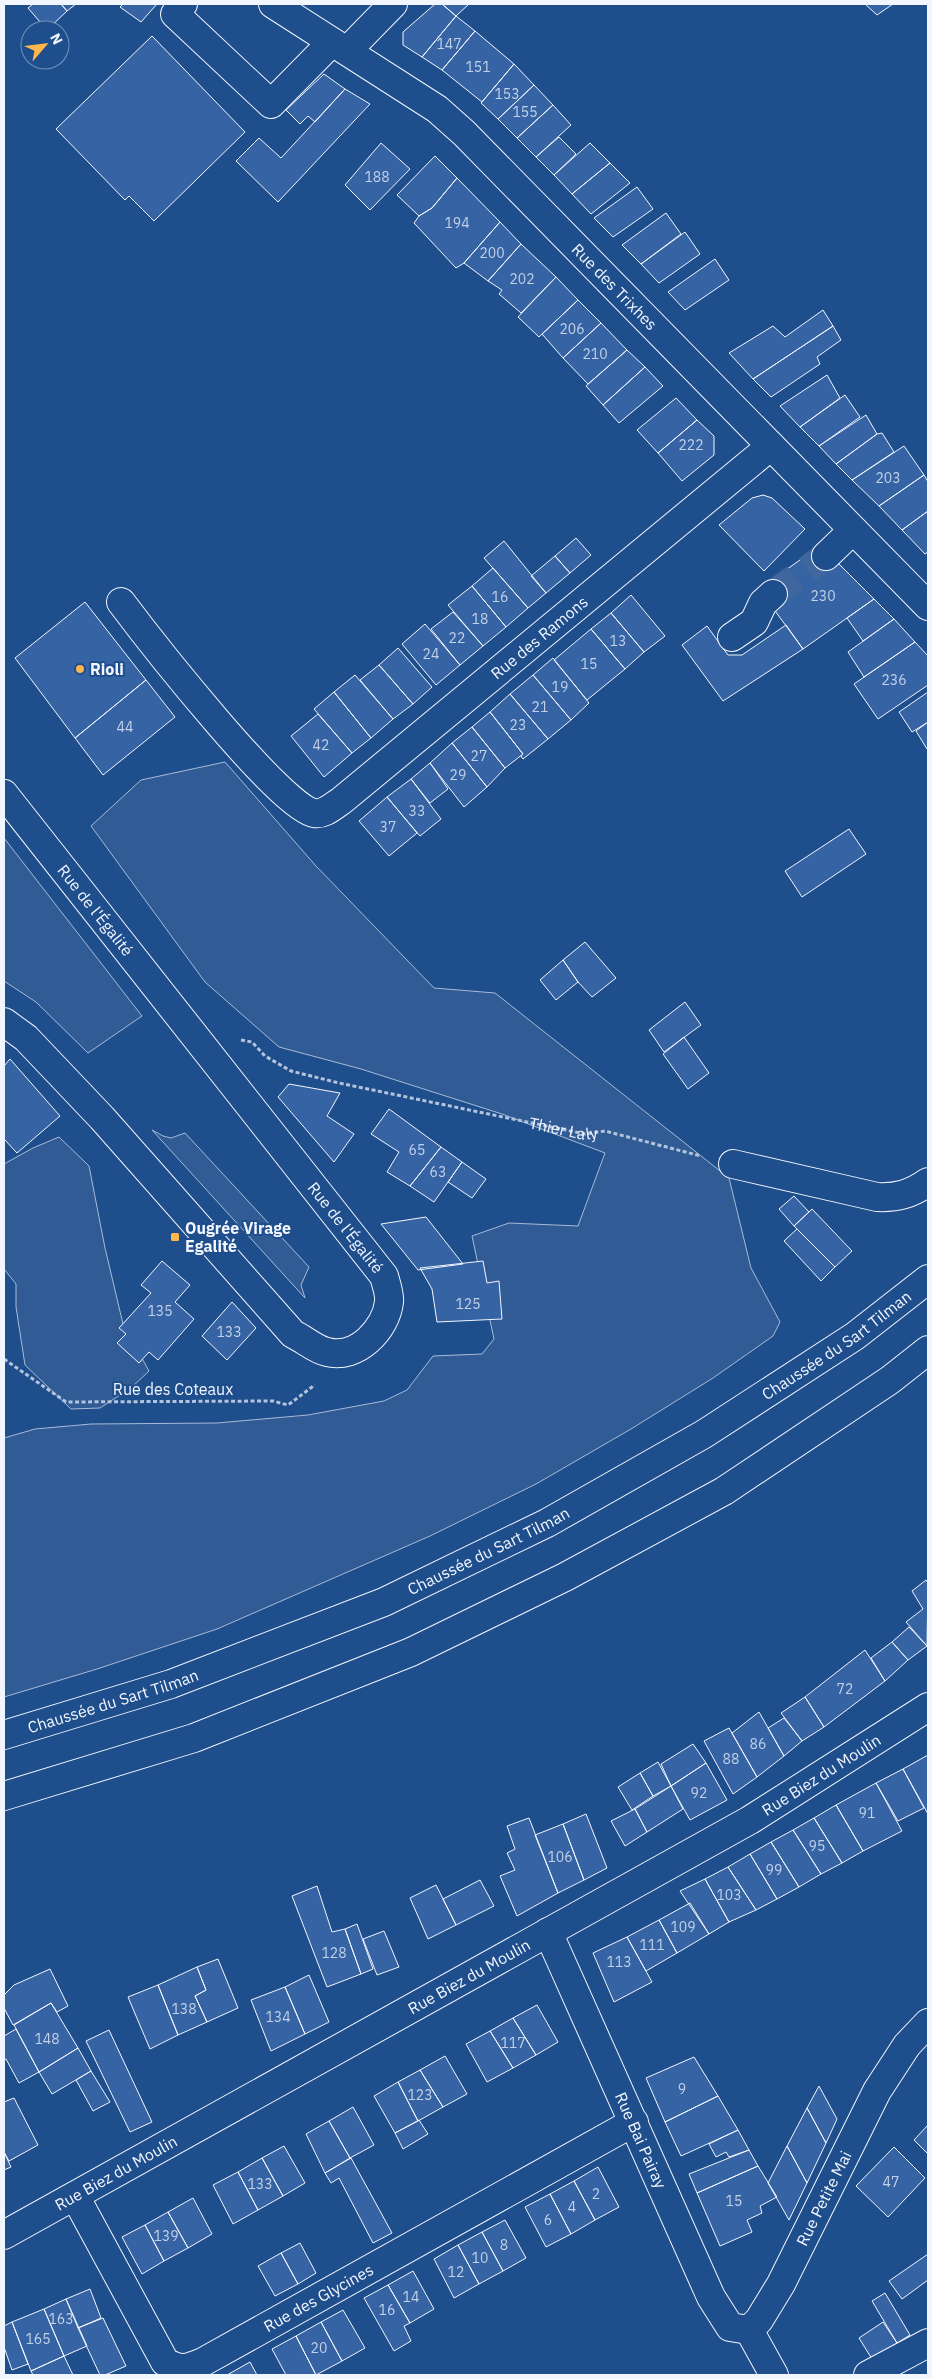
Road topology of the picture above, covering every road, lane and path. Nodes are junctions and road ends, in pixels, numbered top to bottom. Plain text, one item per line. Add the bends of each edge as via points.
1 (183, 4) edge
2 (273, 4) edge
3 (393, 4) edge
4 (340, 46) junction
5 (771, 446) junction
6 (853, 530) junction
7 (826, 556) tunnel mouth
8 (773, 594) tunnel mouth
9 (121, 602) dead end
10 (928, 606) edge
11 (732, 637) dead end
12 (4, 794) edge
13 (4, 1022) edge
14 (259, 1048) dead end
15 (733, 1164) joint
16 (928, 1182) edge
17 (928, 1280) edge
18 (928, 1350) edge
19 (328, 1352) junction
20 (4, 1359) edge
21 (928, 1707) edge
22 (4, 1735) edge
23 (4, 1796) edge
24 (548, 1932) junction
25 (928, 2022) edge
26 (634, 2122) junction
27 (75, 2196) junction
28 (4, 2235) edge
29 (749, 2330) junction
30 (928, 2343) edge
31 (774, 2375) edge
32 (868, 2375) edge

1 - 4 main road via 175,14 271,104
2 - 4 main road, Rue des Trixhes
3 - 4 main road
4 - 5 main road, Rue des Trixhes via 437,109 464,133
5 - 6 main road, Rue des Trixhes
5 - 9 main road, Rue des Ramons via 326,811 315,813 301,808 274,784 160,654
6 - 7 main road
6 - 10 main road, Rue des Trixhes
8 - 11 main road via 763,603 754,622
12 - 19 main road, Rue de l'Égalité via 384,1276 390,1300 384,1323 369,1340 348,1351
13 - 19 main road via 26,1038 102,1118 294,1334
14 - 15 path, Thier Laly via 265,1056 291,1071 339,1083 585,1134 605,1130
15 - 16 main road via 877,1197 893,1198 912,1193
17 - 22 main road, Chaussée du Sart Tilman via 855,1336 704,1434 547,1523 384,1602 171,1684
18 - 23 main road via 890,1380 724,1491 565,1577 411,1652 194,1738
19 - 20 path, Rue des Coteaux via 312,1387 288,1405 273,1401 66,1402
21 - 24 main road, Rue Biez du Moulin via 750,1820
24 - 26 main road, Rue Bai Pairay
24 - 27 main road, Rue Biez du Moulin
25 - 29 main road, Rue Petite Mai via 907,2045 876,2091 781,2284 764,2314
26 - 27 main road, Rue des Glycines via 203,2362 178,2369 165,2362
26 - 29 main road, Rue Bai Pairay via 712,2298 730,2327
27 - 28 main road, Rue Biez du Moulin
29 - 31 main road
30 - 32 main road

